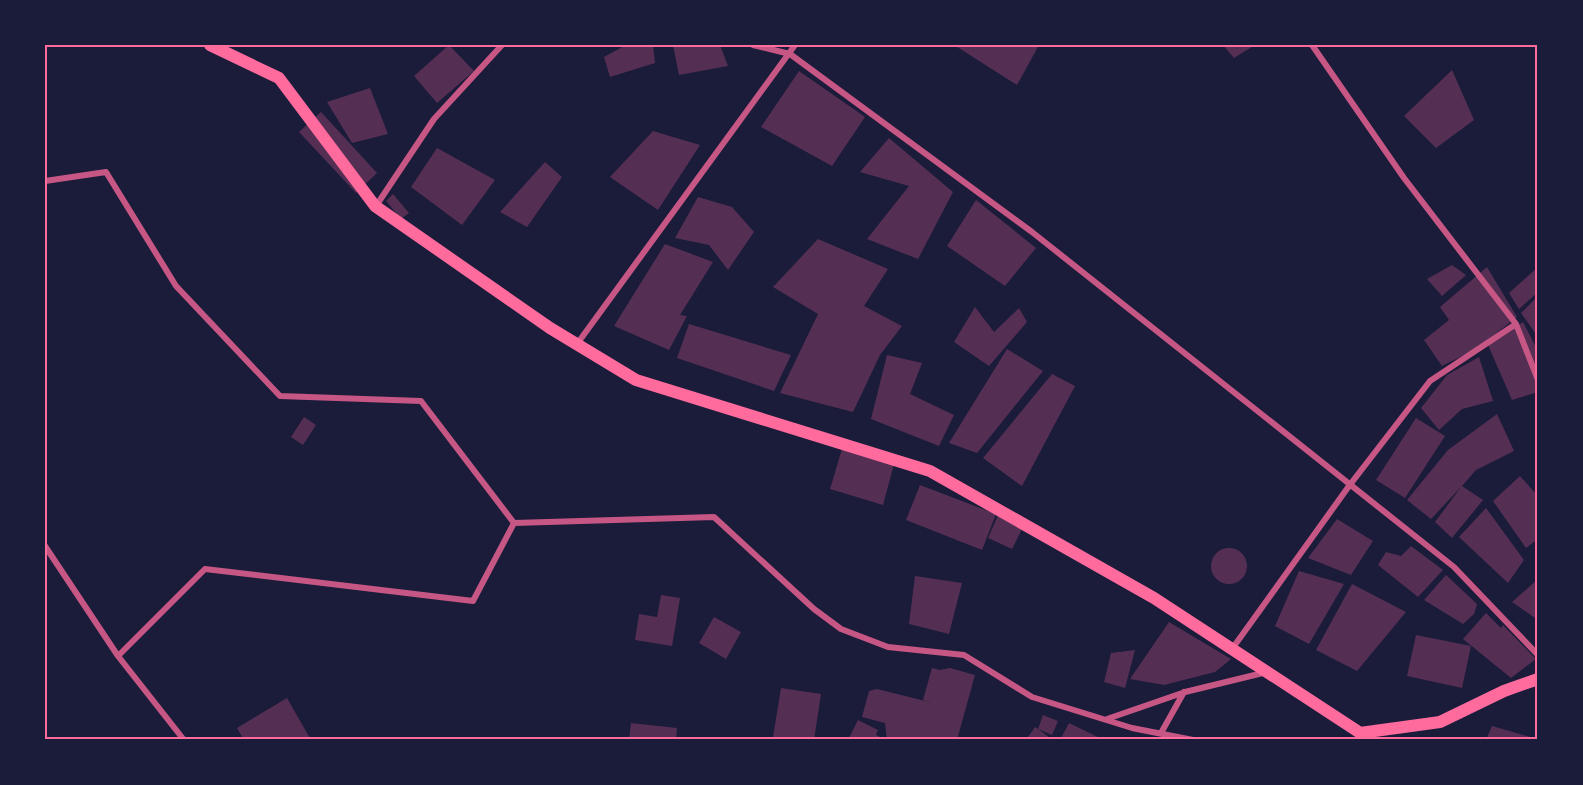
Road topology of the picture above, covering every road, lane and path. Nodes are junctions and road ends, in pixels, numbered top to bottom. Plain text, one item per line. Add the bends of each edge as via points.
1 (210, 45) edge
2 (502, 45) edge
3 (753, 45) edge
4 (795, 45) edge
5 (1312, 45) edge
6 (790, 54) junction
7 (45, 181) edge
8 (375, 206) junction
9 (1516, 324) junction
10 (577, 344) junction
11 (1538, 380) edge
12 (1349, 486) junction
13 (514, 523) junction
14 (45, 546) edge
15 (1232, 649) junction
16 (1538, 655) edge
17 (118, 656) junction
18 (1267, 672) junction
19 (1538, 679) edge
20 (1185, 692) junction
21 (1106, 720) junction
22 (1161, 734) junction
23 (1366, 736) edge
24 (184, 740) edge
25 (1193, 740) edge

1 - 8 main road via 279,78
2 - 8 street via 434,119
3 - 6 street
4 - 6 street
5 - 9 street via 1404,178
6 - 10 street
6 - 12 street via 1032,232
7 - 13 street via 106,172 176,286 280,396 422,401
8 - 10 main road
9 - 11 street
9 - 12 street via 1430,381
10 - 15 main road via 636,380 930,471 1154,598
12 - 15 street
12 - 16 street via 1454,567
13 - 17 street via 473,601 205,569
13 - 21 street via 714,517 841,629 888,648 964,655 1032,697
14 - 17 street
15 - 18 main road
17 - 24 street
18 - 20 street
18 - 23 main road
19 - 23 main road via 1440,722
20 - 21 street
20 - 22 street
21 - 22 street
22 - 25 street

